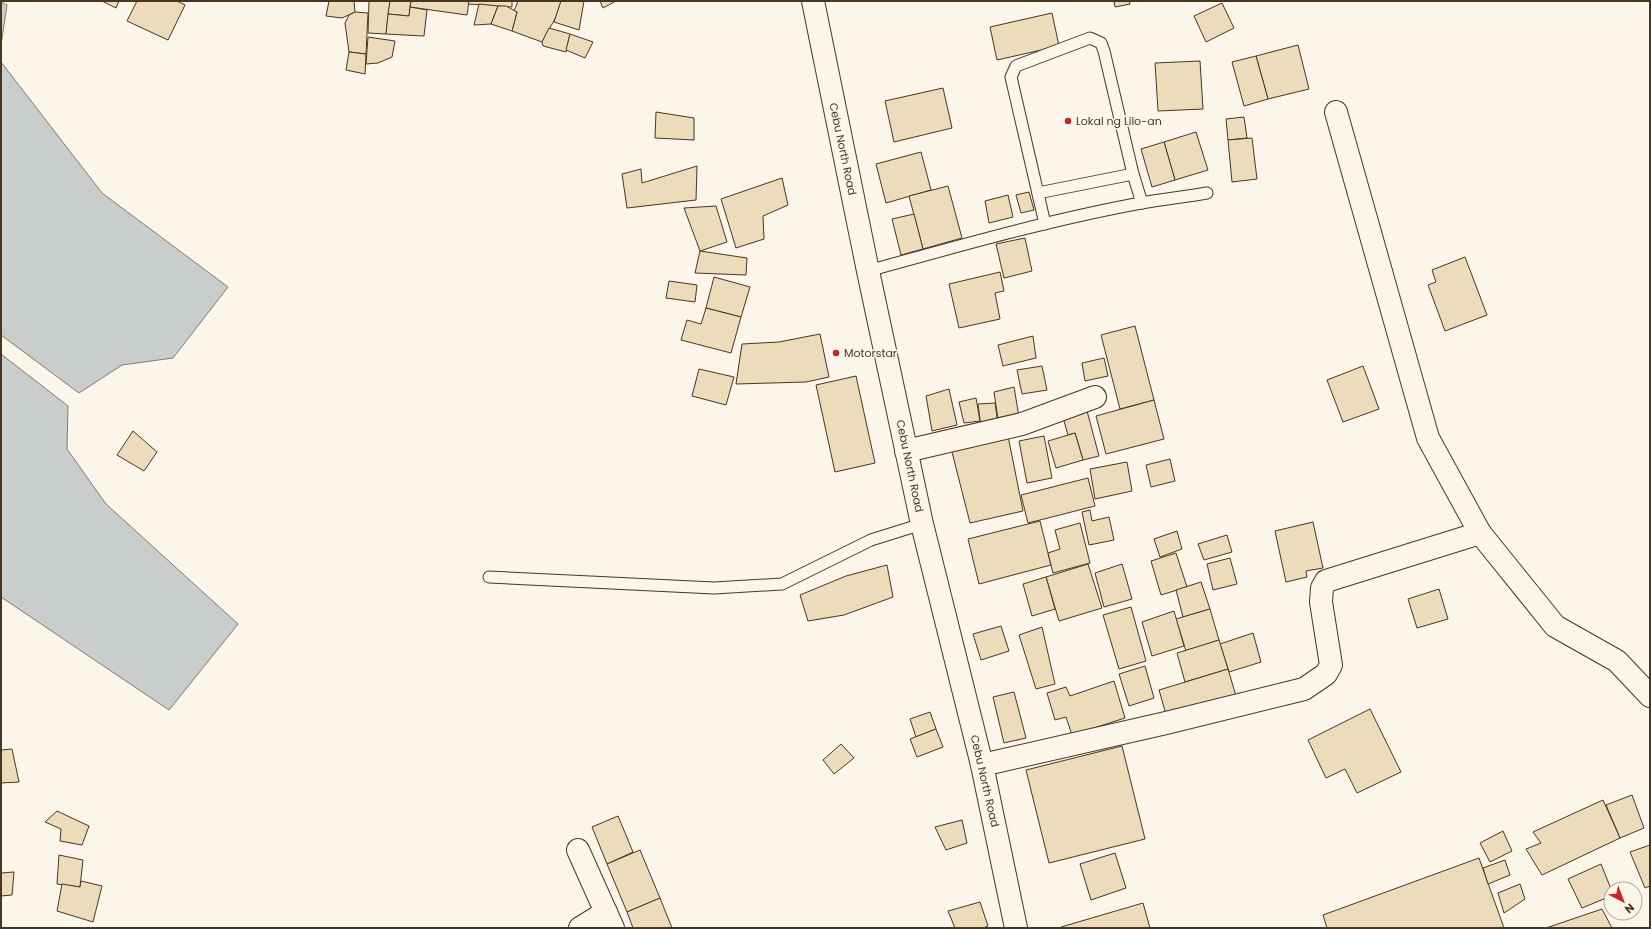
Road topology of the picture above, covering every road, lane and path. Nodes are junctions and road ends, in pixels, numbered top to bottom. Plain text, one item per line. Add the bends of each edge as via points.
1 (813, 1) edge
2 (1336, 112) dead end
3 (1133, 174) junction
4 (1038, 194) junction
5 (1207, 194) dead end
6 (1142, 203) junction
7 (1045, 224) junction
8 (868, 271) junction
9 (1095, 397) dead end
10 (906, 451) junction
11 (922, 524) junction
12 (1480, 533) junction
13 (489, 577) dead end
14 (1650, 696) edge
15 (982, 765) junction
16 (578, 850) dead end
17 (609, 920) edge
18 (580, 928) edge
19 (1016, 928) edge

1 - 8 street, Cebu North Road
2 - 12 street via 1428,438
3 - 4 lane
3 - 4 lane via 1104,51 1101,43 1090,38 1016,66 1011,77
3 - 6 lane
4 - 7 lane
5 - 6 lane
6 - 7 lane
7 - 8 lane
8 - 10 street, Cebu North Road
9 - 10 street via 1022,424
10 - 11 street, Cebu North Road
11 - 13 lane via 870,540 782,584 714,588
11 - 15 street, Cebu North Road
12 - 14 street via 1555,626 1617,661
12 - 15 street via 1326,581 1322,588 1321,602 1331,665 1326,674 1304,689
15 - 19 street, Cebu North Road
16 - 17 street
17 - 18 street

